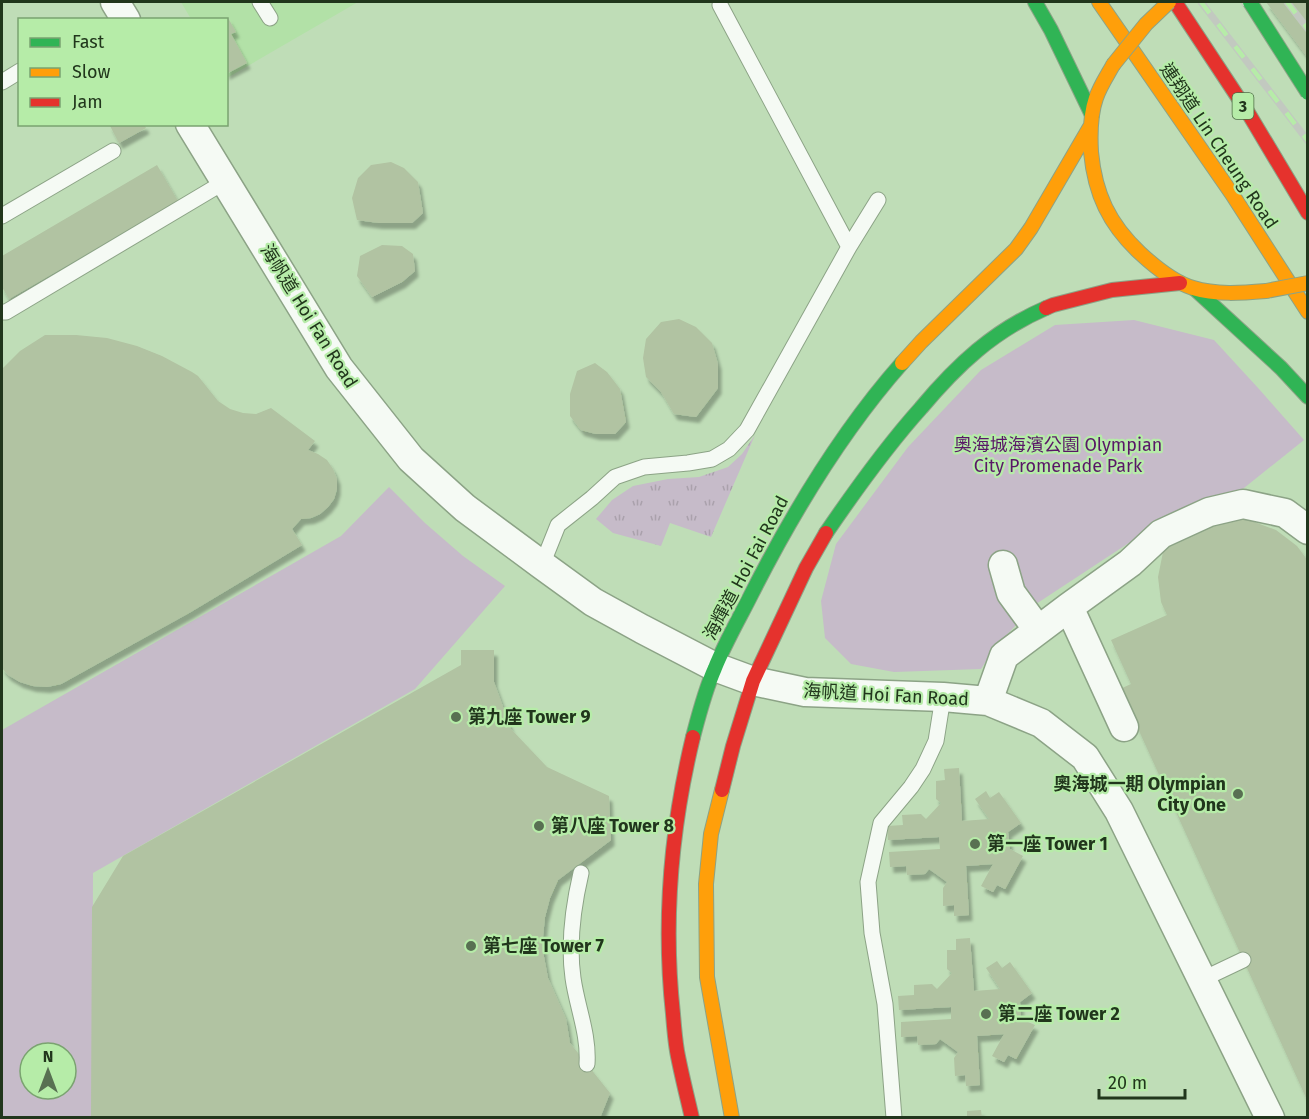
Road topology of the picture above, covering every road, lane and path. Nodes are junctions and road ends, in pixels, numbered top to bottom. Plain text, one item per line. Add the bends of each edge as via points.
1 (115, 2) edge
2 (260, 2) edge
3 (1035, 2) edge
4 (1099, 2) edge
5 (1169, 2) edge
6 (1176, 2) edge
7 (1250, 2) edge
8 (720, 5) dead end
9 (125, 18) edge
10 (270, 18) dead end
11 (18, 72) edge
12 (2, 82) edge
13 (1308, 93) edge
14 (1091, 121) junction
15 (191, 126) edge
16 (113, 151) dead end
17 (226, 181) junction
18 (878, 200) dead end
19 (1308, 213) edge
20 (2, 216) edge
21 (849, 247) junction
22 (1180, 283) junction
23 (1308, 283) edge
24 (1195, 289) junction
25 (2, 312) edge
26 (1308, 312) edge
27 (1308, 398) edge
28 (1308, 530) edge
29 (542, 565) junction
30 (1003, 565) dead end
31 (1069, 607) junction
32 (1038, 630) junction
33 (715, 667) junction
34 (753, 681) junction
35 (943, 697) junction
36 (988, 701) junction
37 (1124, 727) dead end
38 (581, 873) dead end
39 (1243, 960) dead end
40 (1203, 979) junction
41 (587, 1064) dead end
42 (692, 1118) edge
43 (732, 1118) edge
44 (894, 1118) edge
45 (1270, 1118) edge

1 - 9 street
2 - 10 lane
3 - 14 main road
4 - 26 main road, 連翔道 Lin Cheung Road
5 - 14 main road, 海輝道 Hoi Fai Road, bridge via 1113,65 1096,98
6 - 19 main road, 3
7 - 13 main road, bridge
8 - 21 lane
11 - 12 lane
14 - 22 main road, 海輝道 Hoi Fai Road via 1094,177 1107,213 1133,247
14 - 33 main road, 海輝道 Hoi Fai Road via 1080,146 1016,249 889,378 817,477 776,546
15 - 17 street, 海帆道 Hoi Fan Road
16 - 20 lane
17 - 25 lane
17 - 29 street, 海帆道 Hoi Fan Road via 339,368 411,459 465,508
18 - 21 lane
21 - 29 lane via 747,430 729,450 712,459 644,467 615,477 558,525
22 - 24 main road, 海輝道 Hoi Fai Road
22 - 34 main road, 海輝道 Hoi Fai Road via 1112,290 1053,305 1008,327 962,363 894,438 826,533
23 - 24 main road, 海輝道 Hoi Fai Road, bridge via 1266,291 1223,293
24 - 27 main road
28 - 31 street via 1285,513 1243,504 1209,512 1161,534 1130,564
29 - 33 street, 海帆道 Hoi Fan Road via 593,602
30 - 32 street via 1011,593
31 - 32 street
31 - 37 street
32 - 36 street via 1004,656
33 - 34 street, 海帆道 Hoi Fan Road
33 - 42 main road, 海輝道 Hoi Fai Road via 691,746 675,832 669,907 669,978 677,1050
34 - 35 street, 海帆道 Hoi Fan Road via 805,692
34 - 43 main road, 海輝道 Hoi Fai Road via 711,834 706,884 707,977
35 - 36 street, 海帆道 Hoi Fan Road
35 - 44 lane via 936,741 923,769 881,823 868,882 872,933 885,1004
36 - 40 street, 海帆道 Hoi Fan Road via 1041,723 1085,757 1119,812
38 - 41 lane via 571,947
39 - 40 lane
40 - 45 street, 海帆道 Hoi Fan Road

